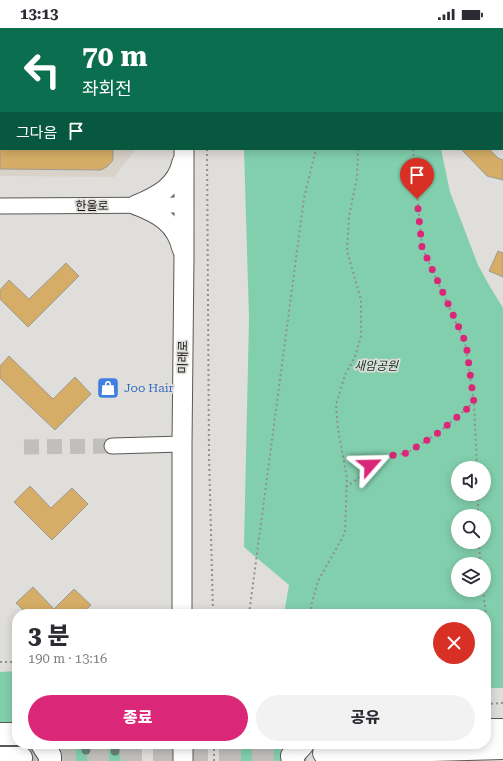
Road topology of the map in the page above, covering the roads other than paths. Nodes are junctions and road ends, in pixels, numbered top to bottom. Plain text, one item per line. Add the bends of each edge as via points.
1 (184, 152) edge
2 (136, 205) junction
3 (184, 205) junction
4 (0, 206) edge
5 (184, 256) junction
6 (182, 444) junction
7 (112, 446) tunnel mouth
8 (182, 609) edge
9 (491, 730) edge
10 (503, 730) edge
11 (0, 734) edge
12 (12, 734) edge
13 (491, 748) edge
14 (503, 748) edge
15 (45, 749) edge
16 (183, 749) edge
17 (298, 749) edge
18 (467, 749) edge
19 (324, 753) tunnel mouth
20 (50, 761) edge
21 (183, 761) edge
22 (292, 761) edge

1 - 2 main road via 174,181 164,192
1 - 3 main road, 미래로
2 - 3 street, 한울로
2 - 4 street, 한울로
2 - 5 main road via 163,218 174,229
3 - 5 main road, 미래로
5 - 6 main road, 미래로
6 - 7 street
6 - 8 main road, 미래로
9 - 10 highway
11 - 12 highway
13 - 14 highway
15 - 20 highway
16 - 21 main road
17 - 22 highway via 292,756
18 - 19 highway

